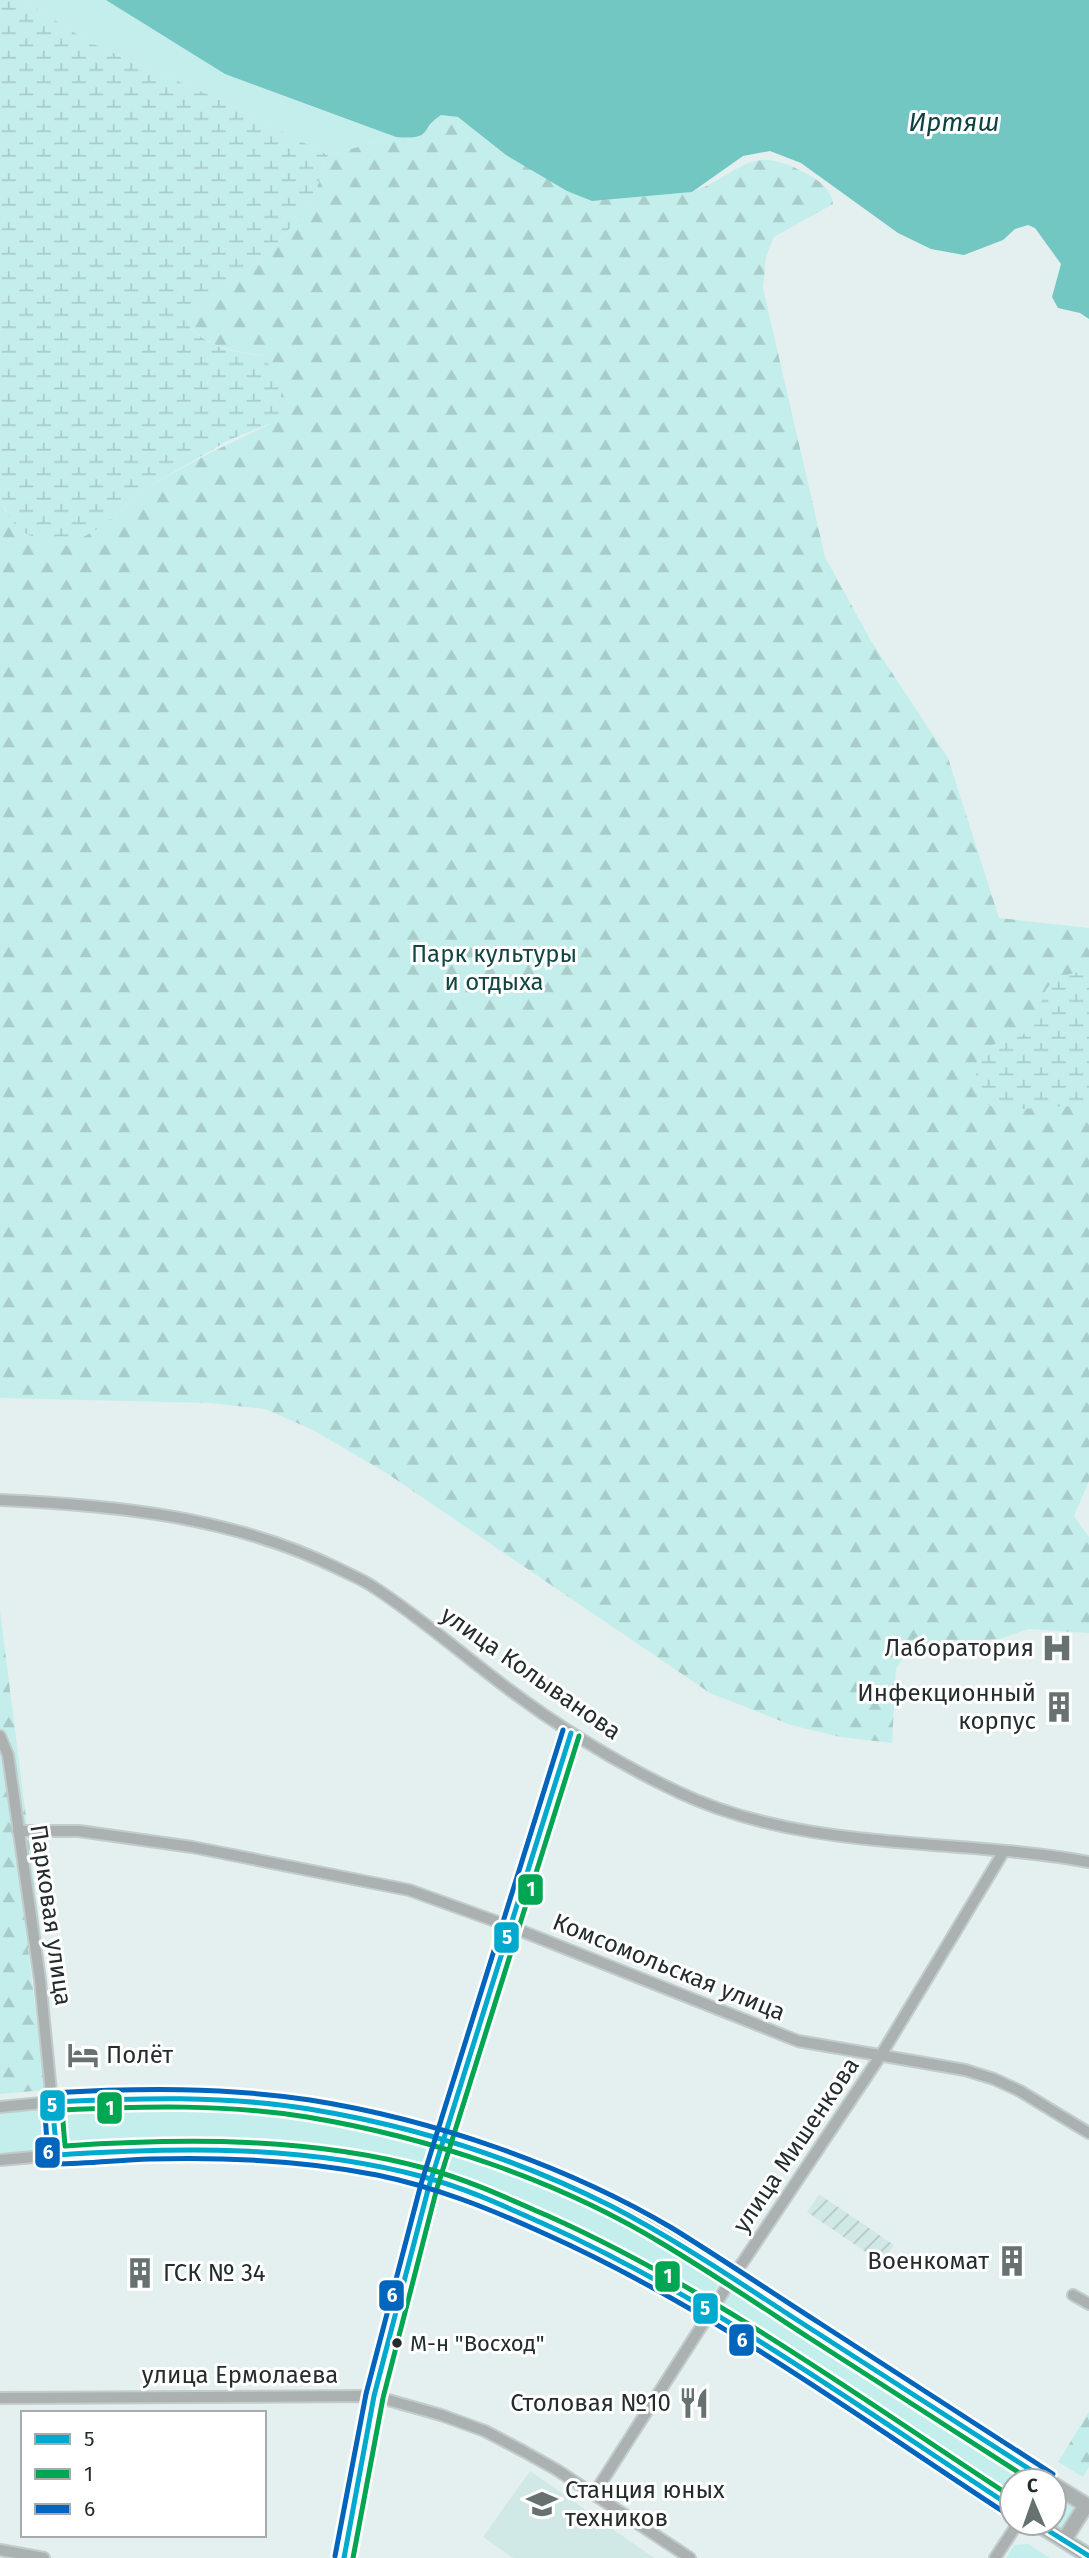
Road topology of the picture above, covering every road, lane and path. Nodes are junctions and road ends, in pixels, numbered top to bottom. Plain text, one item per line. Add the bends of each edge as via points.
1 (0, 1500) edge
2 (571, 1733) junction
3 (0, 1735) edge
4 (18, 1832) junction
5 (1004, 1851) junction
6 (1089, 1862) edge
7 (509, 1926) junction
8 (881, 2055) junction
9 (52, 2102) junction
10 (0, 2107) edge
11 (1089, 2133) edge
12 (443, 2138) junction
13 (57, 2155) junction
14 (0, 2160) edge
15 (431, 2179) junction
16 (733, 2277) junction
17 (1073, 2295) dead end
18 (1089, 2304) edge
19 (712, 2310) junction
20 (374, 2396) junction
21 (0, 2398) edge
22 (1025, 2467) edge
23 (594, 2494) junction
24 (1068, 2494) edge
25 (998, 2498) edge
26 (1087, 2506) edge
27 (1009, 2537) edge
28 (1059, 2537) edge
29 (1064, 2540) junction
30 (0, 2550) edge
31 (1089, 2557) edge
32 (44, 2558) edge
33 (344, 2558) edge
34 (690, 2558) edge
35 (995, 2558) edge

1 - 2 street, улица Колыванова via 188,1520 245,1532 316,1557 374,1587
2 - 5 street, улица Колыванова via 678,1793 769,1825
2 - 7 street
3 - 4 street, Парковая улица via 8,1755
4 - 7 street, Комсомольская улица via 79,1831 192,1847 409,1890
4 - 9 street, Парковая улица
5 - 6 street, улица Колыванова
5 - 8 street, улица Мишенкова
7 - 8 street, Комсомольская улица via 798,2041
7 - 12 street
8 - 11 street, Комсомольская улица via 994,2079
8 - 16 street, улица Мишенкова
9 - 10 street
9 - 12 street via 229,2100 364,2118
9 - 13 street
12 - 15 street
12 - 16 street via 610,2204
13 - 14 street
13 - 15 street via 135,2149 280,2152
15 - 19 street via 580,2239
15 - 20 street
16 - 19 street, улица Мишенкова
16 - 22 street
17 - 18 street
19 - 23 street, улица Мишенкова
19 - 25 street
20 - 21 street, улица Ермолаева
20 - 23 street, улица Ермолаева via 485,2431
20 - 33 street
23 - 34 street, улица Ермолаева
24 - 26 street
26 - 29 street
27 - 35 street
28 - 29 street
29 - 31 street
30 - 32 street

